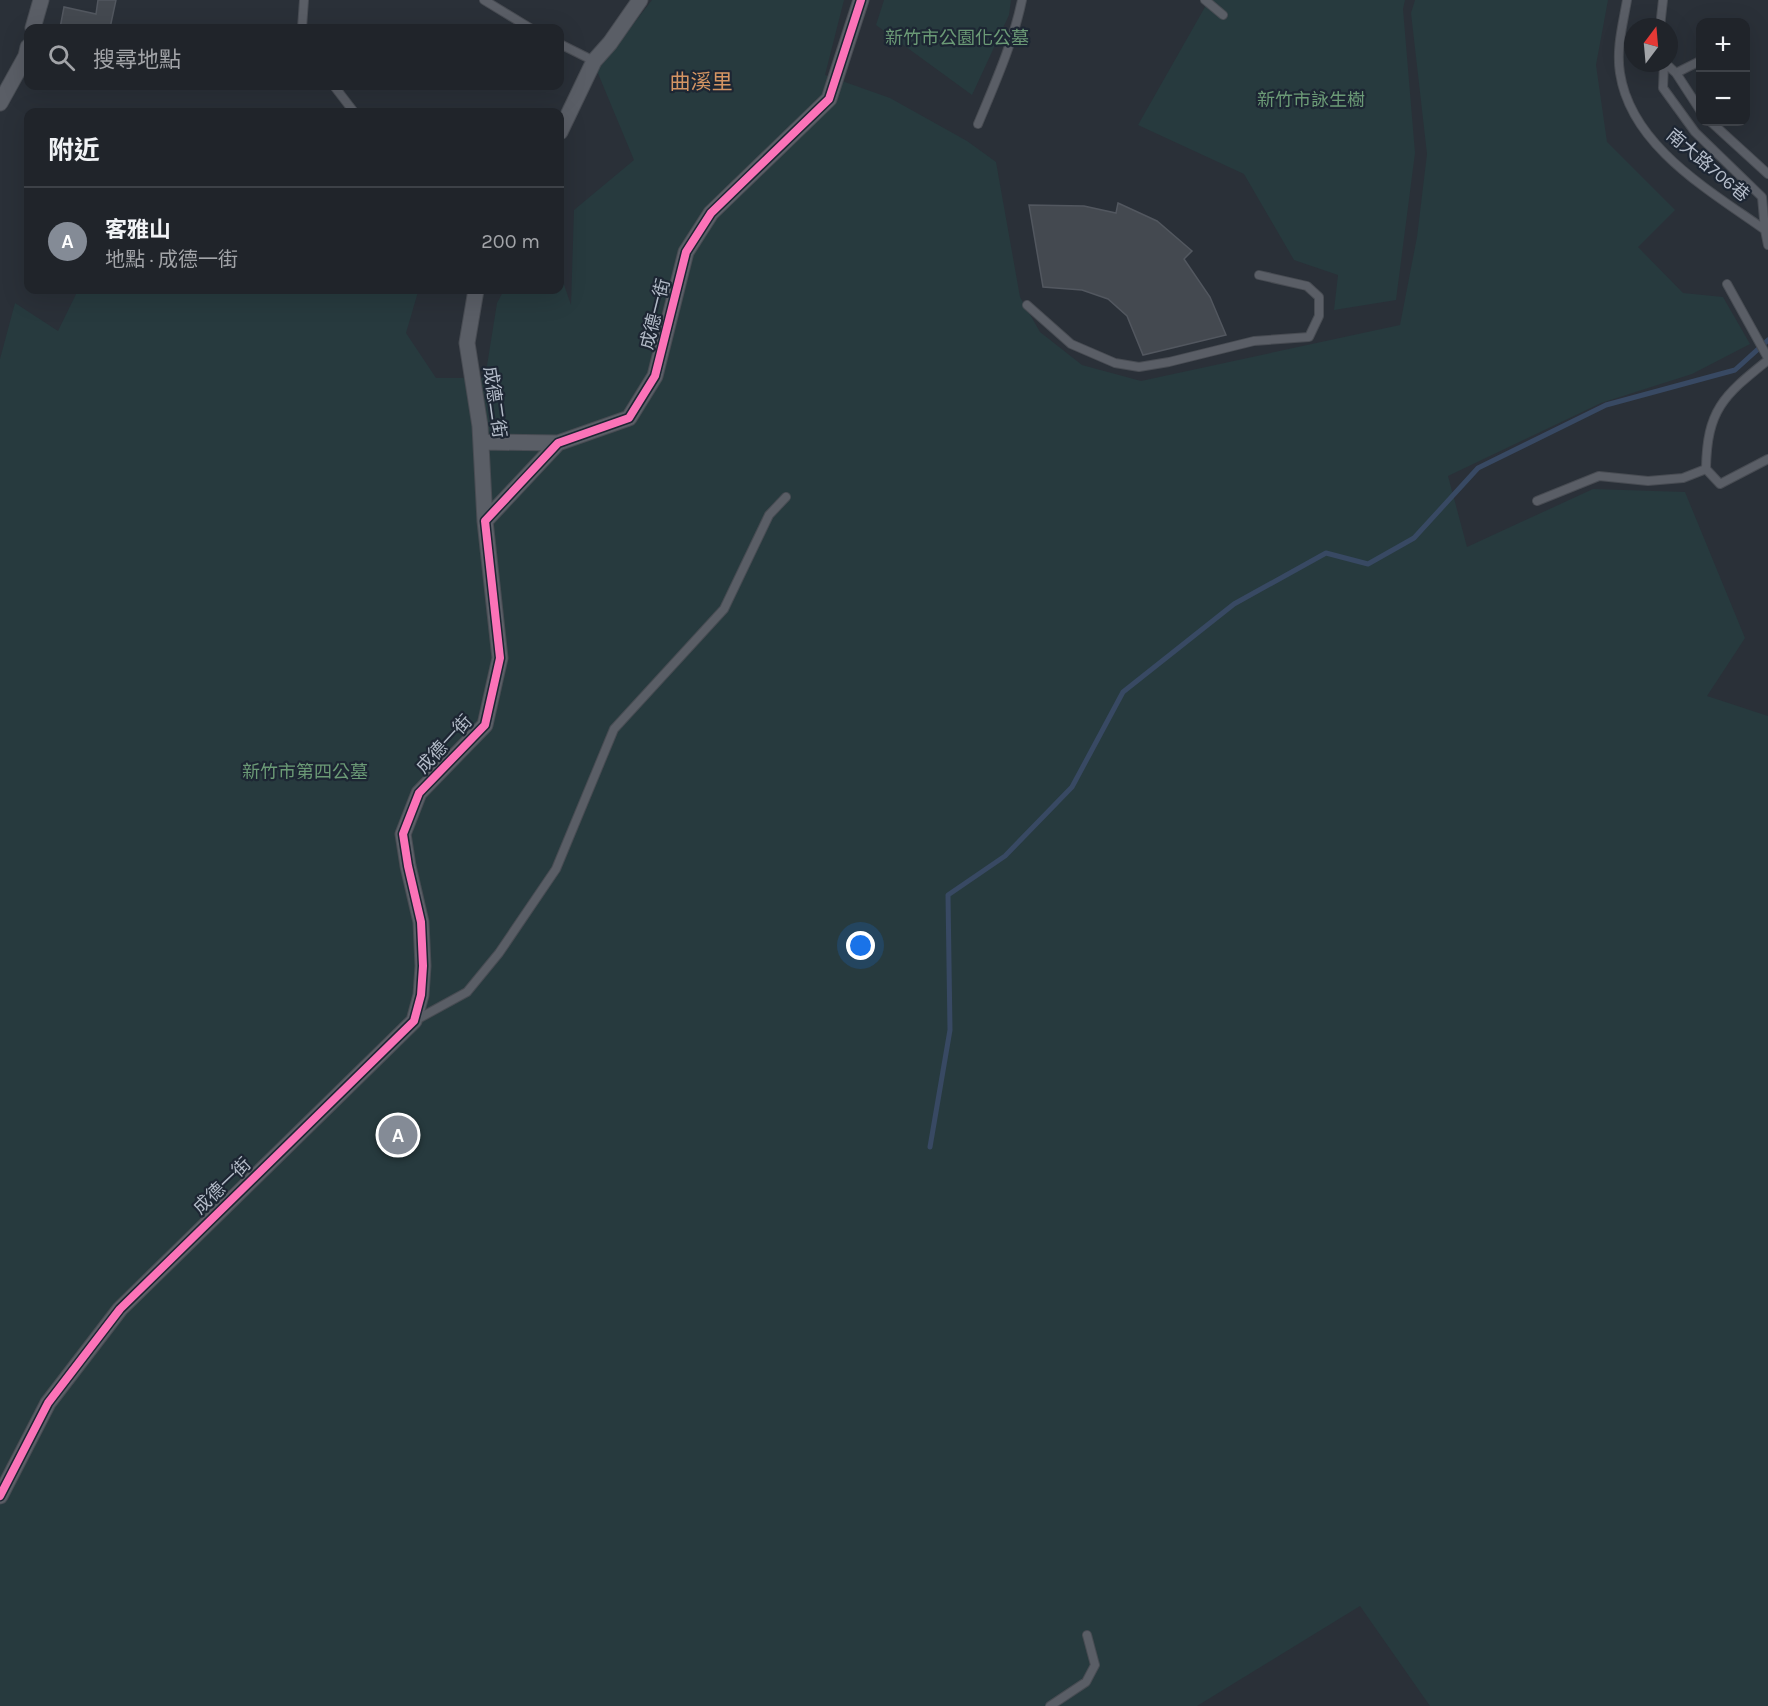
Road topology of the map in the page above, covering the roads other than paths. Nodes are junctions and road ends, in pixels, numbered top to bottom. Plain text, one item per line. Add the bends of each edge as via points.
1 (41, 0) edge
2 (304, 0) edge
3 (484, 0) edge
4 (640, 0) edge
5 (861, 0) edge
6 (1023, 0) edge
7 (1205, 0) edge
8 (1627, 0) edge
9 (1664, 0) edge
10 (1223, 15) dead end
11 (1661, 18) edge
12 (34, 24) edge
13 (302, 24) edge
14 (523, 24) edge
15 (564, 46) edge
16 (24, 60) edge
17 (594, 61) junction
18 (1696, 63) edge
19 (1664, 72) edge
20 (1676, 73) joint
21 (337, 90) edge
22 (0, 103) edge
23 (1696, 103) edge
24 (351, 108) edge
25 (564, 124) edge
26 (978, 124) dead end
27 (1715, 126) edge
28 (1768, 174) edge
29 (1765, 230) junction
30 (1768, 245) edge
31 (1259, 275) dead end
32 (1727, 284) dead end
33 (475, 294) edge
34 (1027, 305) dead end
35 (1768, 358) edge
36 (482, 442) junction
37 (558, 443) junction
38 (1768, 459) edge
39 (1706, 469) junction
40 (786, 497) dead end
41 (1537, 501) dead end
42 (485, 521) junction
43 (414, 1021) junction
44 (0, 1496) edge
45 (1087, 1635) dead end
46 (1050, 1706) edge

1 - 12 street
2 - 13 lane
3 - 14 lane
4 - 17 street
5 - 37 street, 成德一街 via 829,99 711,213 686,252 655,376 629,418
6 - 26 lane via 1010,45
7 - 10 lane
8 - 29 lane, 南大路706巷 via 1618,46 1626,99 1644,129 1668,156
9 - 11 lane
15 - 17 lane
16 - 22 street
17 - 25 street
18 - 20 lane
19 - 29 lane via 1663,88 1695,132 1762,197
20 - 23 lane
21 - 24 lane
27 - 28 lane
29 - 30 lane
31 - 34 lane via 1307,286 1319,297 1319,316 1309,337 1254,341 1140,367 1115,363 1071,344
32 - 35 lane
33 - 36 street, 成德二街 via 467,343
35 - 39 lane via 1724,398 1712,419
36 - 37 street, 成德一街
36 - 42 street, 成德二街
37 - 42 street, 成德一街
38 - 39 lane via 1720,484
39 - 41 lane via 1683,478 1660,480 1599,476
40 - 43 lane via 769,515 724,609 614,729 556,869 499,953 467,992
42 - 43 street, 成德一街 via 500,658 485,725 419,793 403,834 421,922 421,995
43 - 44 street, 成德一街 via 120,1309 48,1403
45 - 46 lane via 1095,1665 1091,1674 1086,1682

